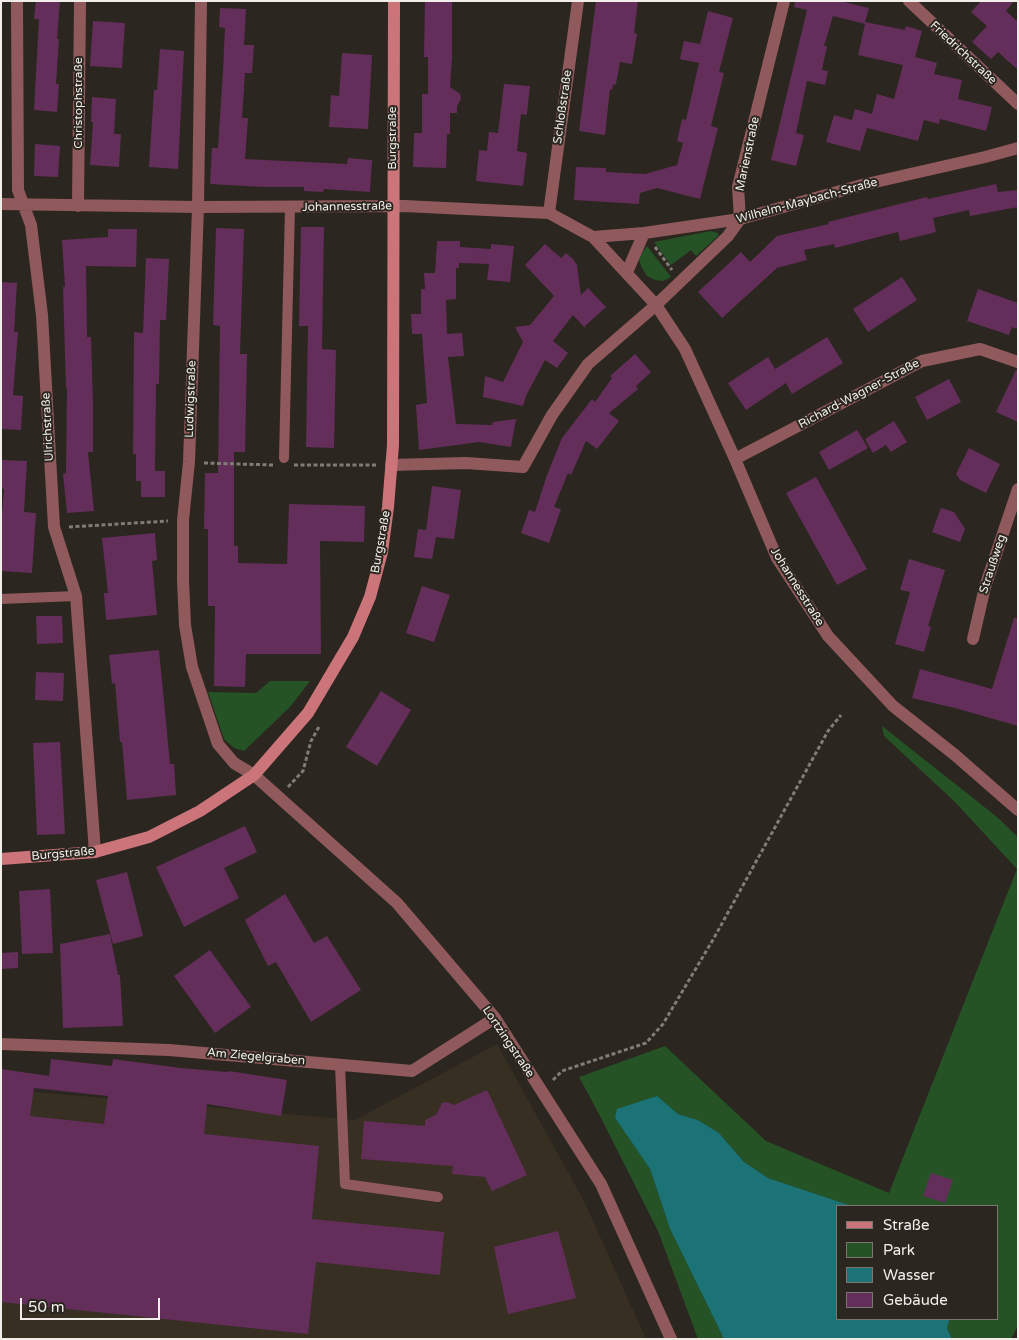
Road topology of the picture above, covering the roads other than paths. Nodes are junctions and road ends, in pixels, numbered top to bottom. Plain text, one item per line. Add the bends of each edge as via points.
1 (17, 1) edge
2 (80, 1) edge
3 (201, 1) edge
4 (394, 1) edge
5 (578, 1) edge
6 (784, 1) edge
7 (909, 1) edge
8 (1018, 104) edge
9 (1018, 148) edge
10 (1, 204) edge
11 (24, 205) junction
12 (78, 206) junction
13 (392, 206) junction
14 (198, 207) junction
15 (290, 207) junction
16 (549, 213) junction
17 (740, 219) junction
18 (644, 233) junction
19 (592, 237) junction
20 (626, 272) junction
21 (656, 305) junction
22 (1018, 362) edge
23 (284, 458) dead end
24 (735, 459) junction
25 (391, 465) junction
26 (1018, 489) edge
27 (76, 596) junction
28 (1, 600) edge
29 (972, 640) dead end
30 (254, 775) junction
31 (1018, 810) edge
32 (95, 852) junction
33 (1, 859) edge
34 (495, 1018) junction
35 (1, 1044) edge
36 (340, 1065) junction
37 (438, 1197) dead end
38 (671, 1339) edge

1 - 11 street, Ulrichstraße via 18,190
2 - 12 street, Christophstraße
3 - 14 street, Ludwigstraße
4 - 13 street, Burgstraße
5 - 16 street, Schloßstraße
6 - 17 street, Marienstraße via 738,187
7 - 8 street, Friedrichstraße
9 - 17 street, Wilhelm-Maybach-Straße
10 - 11 street, Johannesstraße
11 - 12 street, Johannesstraße
11 - 27 street, Ulrichstraße via 32,224 42,315 54,527
12 - 14 street, Johannesstraße
13 - 15 street, Johannesstraße
13 - 16 street, Johannesstraße
13 - 25 street, Burgstraße
14 - 15 street, Johannesstraße
14 - 30 street, Ludwigstraße via 183,520 185,625 192,667 218,744 234,762
15 - 23 lane
16 - 19 street, Johannesstraße
17 - 18 street, Wilhelm-Maybach-Straße
17 - 21 street via 728,236
18 - 19 street, Wilhelm-Maybach-Straße
18 - 20 street
19 - 20 street, Johannesstraße
20 - 21 street, Johannesstraße
21 - 24 street, Johannesstraße via 684,349
21 - 25 street via 588,364 552,415 523,468 466,463
22 - 24 street, Richard-Wagner-Straße via 980,349 922,360
24 - 31 street, Johannesstraße via 777,558 828,636 893,706
25 - 30 street, Burgstraße via 382,552 370,596 353,638 308,713
26 - 29 street, Straußweg via 985,587
27 - 28 lane
27 - 32 street, Ulrichstraße
30 - 32 street, Burgstraße via 200,811 149,837
30 - 34 street, Lortzingstraße via 397,903
32 - 33 street, Burgstraße
34 - 36 street, Am Ziegelgraben via 412,1071
34 - 38 street, Lortzingstraße via 601,1184
35 - 36 street, Am Ziegelgraben via 169,1050
36 - 37 lane via 345,1184

